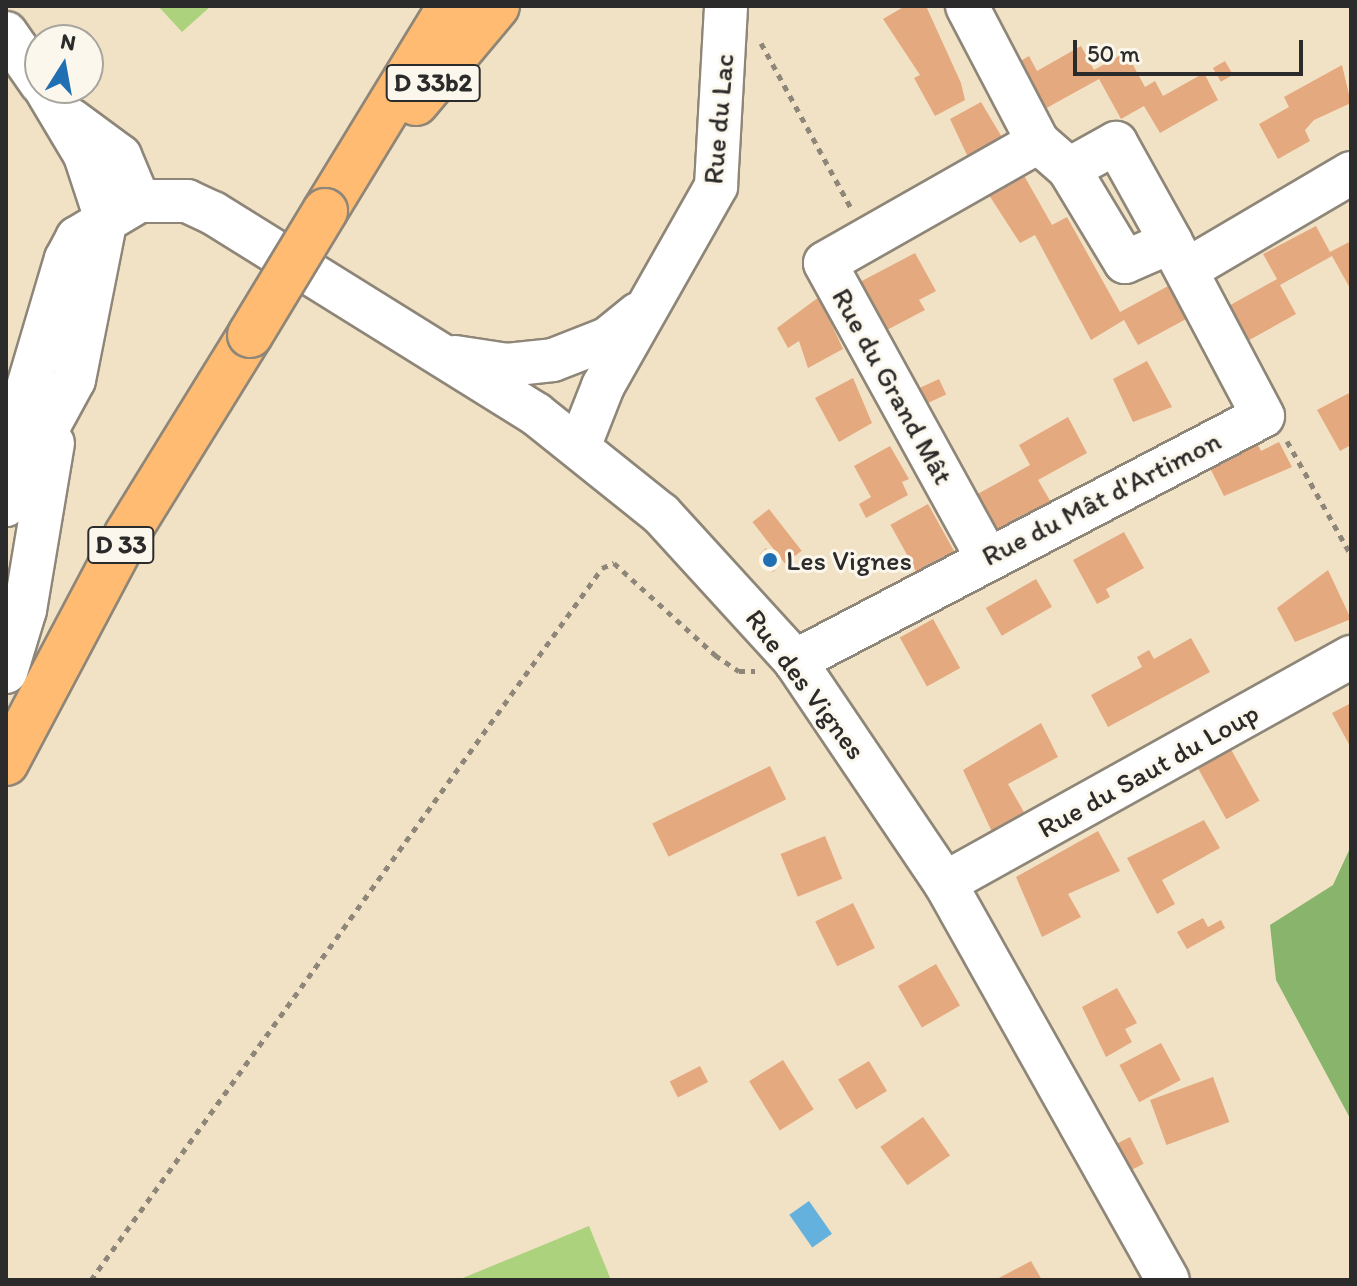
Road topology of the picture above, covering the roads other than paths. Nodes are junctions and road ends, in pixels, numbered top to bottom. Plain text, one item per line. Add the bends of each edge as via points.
1 (450, 6) edge
2 (497, 6) edge
3 (726, 6) edge
4 (967, 6) edge
5 (6, 33) edge
6 (24, 59) edge
7 (56, 104) edge
8 (58, 104) edge
9 (1038, 142) junction
10 (359, 151) junction
11 (1351, 173) edge
12 (122, 210) junction
13 (1179, 256) junction
14 (63, 271) junction
15 (645, 309) junction
16 (589, 349) junction
17 (434, 352) junction
18 (536, 414) junction
19 (57, 420) junction
20 (579, 447) junction
21 (6, 461) edge
22 (6, 505) edge
23 (986, 556) junction
24 (1351, 657) edge
25 (780, 666) junction
26 (6, 672) edge
27 (6, 763) edge
28 (945, 883) junction
29 (1168, 1280) edge

1 - 10 main road, D 33
2 - 10 main road, D 33b2 via 417,102
3 - 15 street, Rue du Lac via 716,186 698,229
4 - 9 street
5 - 6 street
7 - 14 street via 75,206
8 - 12 street via 120,156
9 - 13 street via 1069,169 1125,262
9 - 23 street, Rue du Grand Mât via 825,263
10 - 27 main road, D 33, bridge via 127,534
11 - 13 street
12 - 14 street via 77,238
12 - 17 street, Rue des Vignes via 187,201
12 - 19 street via 91,281 87,342
13 - 23 street, Rue du Mât d'Artimon via 1263,416
14 - 19 street
14 - 21 street
15 - 16 street, Rue du Lac
15 - 20 street, Rue du Lac
16 - 17 street, Rue du Lac via 507,365
16 - 18 street, Rue du Lac
17 - 18 street, Rue des Vignes
18 - 20 street, Rue des Vignes
19 - 22 street
19 - 26 street via 25,610
20 - 25 street, Rue des Vignes via 661,514
23 - 25 street, Rue du Mât d'Artimon
24 - 28 street, Rue du Saut du Loup
25 - 28 street, Rue des Vignes
28 - 29 street, Rue des Vignes

